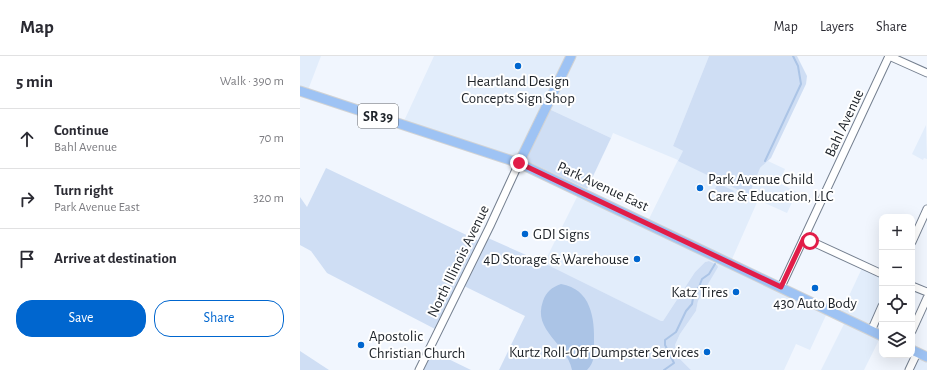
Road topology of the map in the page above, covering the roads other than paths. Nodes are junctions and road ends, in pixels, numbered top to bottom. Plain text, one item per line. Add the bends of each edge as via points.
1 (570, 56) edge
2 (889, 56) edge
3 (927, 73) edge
4 (300, 91) edge
5 (519, 163) junction
6 (927, 209) edge
7 (915, 235) edge
8 (804, 238) junction
9 (879, 273) edge
10 (781, 287) junction
11 (915, 287) edge
12 (927, 292) edge
13 (927, 298) edge
14 (879, 313) edge
15 (915, 324) edge
16 (871, 330) junction
17 (879, 334) edge
18 (915, 352) edge
19 (913, 358) edge
20 (927, 358) edge
21 (419, 370) edge
22 (909, 370) edge

1 - 5 main road
2 - 3 street
2 - 8 street, Bahl Avenue
4 - 5 main road, Park Avenue East / SR 39
5 - 10 main road, Park Avenue East / SR 39
5 - 21 street, North Illinois Avenue
6 - 7 street
8 - 9 street
8 - 10 street, Bahl Avenue
10 - 16 main road, Park Avenue East / SR 39
11 - 12 street
13 - 15 street
14 - 16 street
16 - 17 main road, Park Avenue East / SR 39
18 - 20 main road
19 - 22 street

